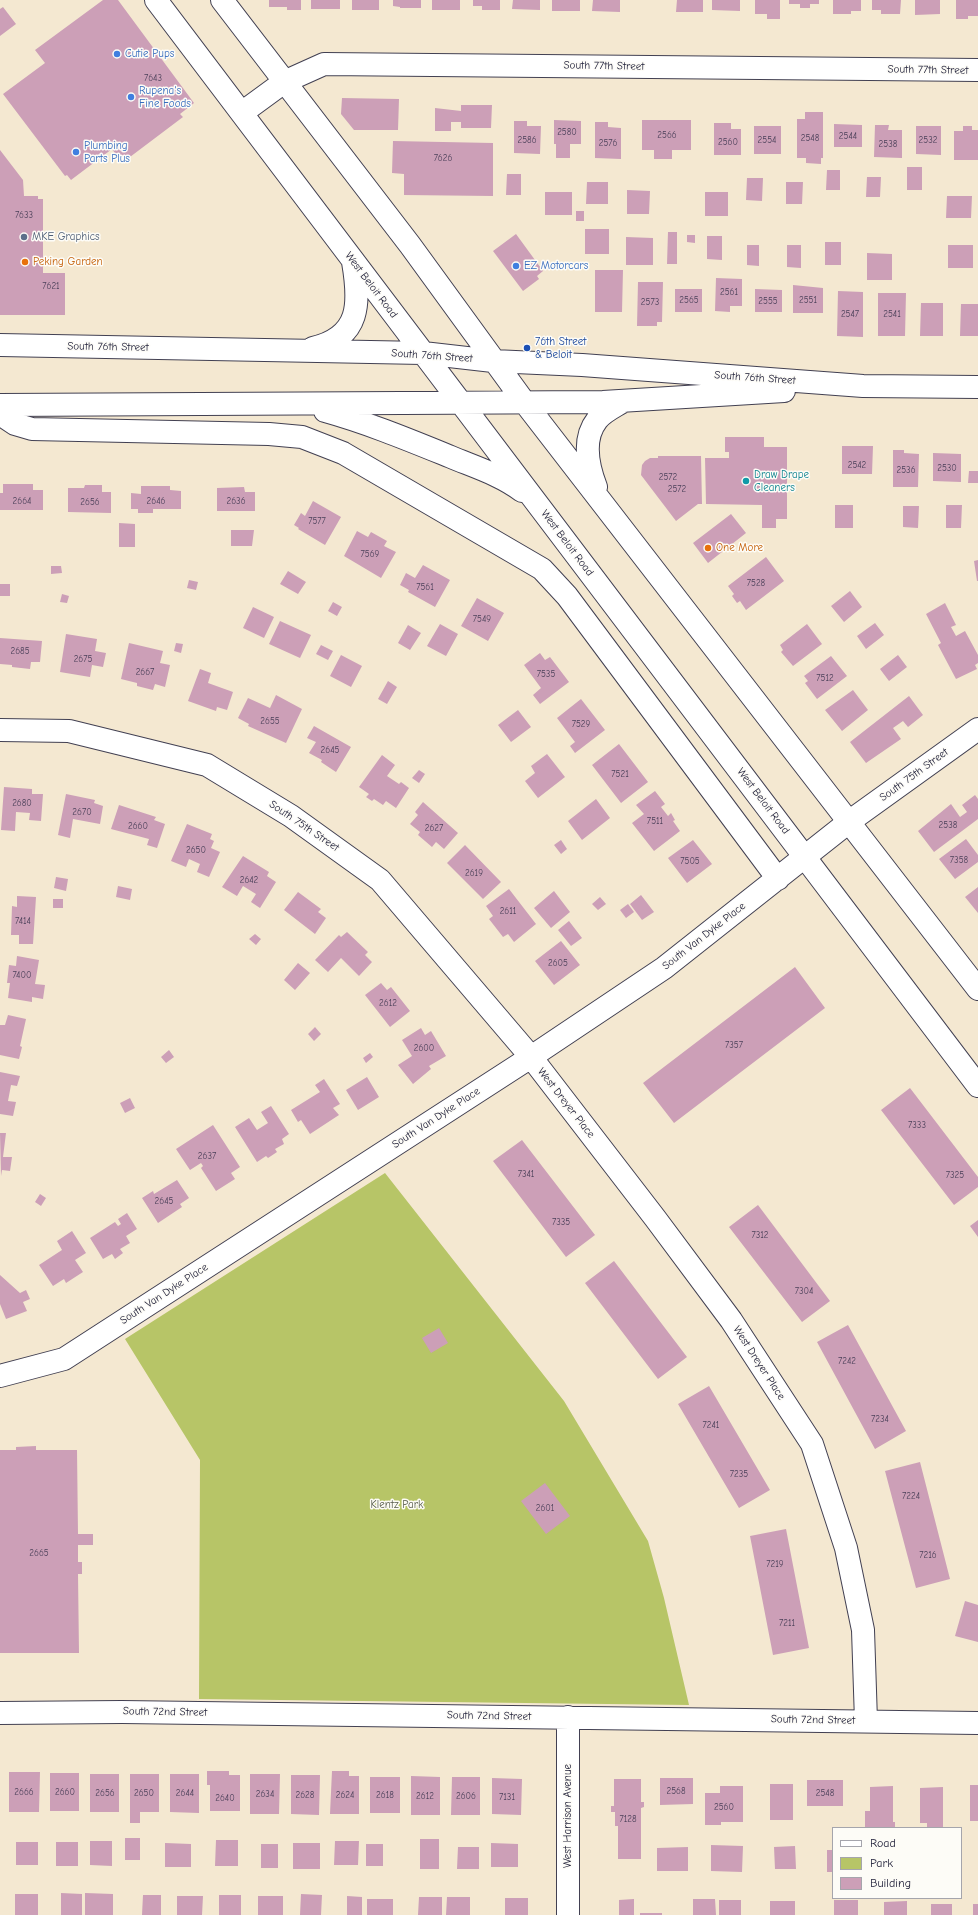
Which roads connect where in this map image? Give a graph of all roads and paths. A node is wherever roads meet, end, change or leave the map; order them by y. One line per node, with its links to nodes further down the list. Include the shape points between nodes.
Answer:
1 (156, 0): 5 (street, West Beloit Road)
2 (222, 0): 4 (street)
3 (978, 70): 4 (street, South 77th Street, via 324,64)
4 (284, 82): 5 (street, South 77th Street); 10 (street, via 410,246)
5 (243, 112): 6 (street, West Beloit Road)
6 (353, 260): 8 (street, via 357,300 352,321 337,340); 9 (street, West Beloit Road)
7 (0, 344): 8 (street, South 76th Street)
8 (303, 351): 9 (street, South 76th Street)
9 (423, 353): 10 (street, South 76th Street); 14 (street, West Beloit Road)
10 (493, 361): 11 (street, South 76th Street, via 582,365); 15 (street)
11 (863, 386): 12 (street, South 76th Street); 13 (street, South 76th Street)
12 (978, 387)
13 (622, 402): 15 (street, South 76th Street); 20 (street, via 602,415 591,429 588,458)
14 (461, 403): 15 (street, South 76th Street); 16 (street, South 76th Street); 19 (street, West Beloit Road)
15 (525, 403): 20 (street)
16 (298, 404): 17 (street, South 76th Street); 19 (street, via 354,419 397,435 498,476)
17 (0, 405)
18 (0, 414): 25 (street, via 14,424 32,429 285,434 302,437 342,453 542,569 567,596)
19 (534, 499): 24 (street, West Beloit Road)
20 (601, 501): 23 (street)
21 (978, 729): 23 (street, South 75th Street)
22 (0, 730): 27 (street, South 75th Street, via 69,731 207,765 291,816 380,880)
23 (850, 821): 24 (street, South Van Dyke Place); 26 (street)
24 (805, 857): 25 (street, South Van Dyke Place); 28 (street, West Beloit Road)
25 (778, 879): 27 (street, South Van Dyke Place, via 664,968)
26 (978, 988)
27 (531, 1057): 29 (street, South Van Dyke Place, via 64,1359); 32 (street, West Dreyer Place, via 731,1320 812,1444 846,1548 863,1630)
28 (978, 1086)
29 (0, 1376)
30 (0, 1713): 31 (street, South 72nd Street)
31 (568, 1717): 32 (street, South 72nd Street); 34 (street, West Harrison Avenue)
32 (866, 1721): 33 (street, South 72nd Street)
33 (978, 1722)
34 (568, 1915)

